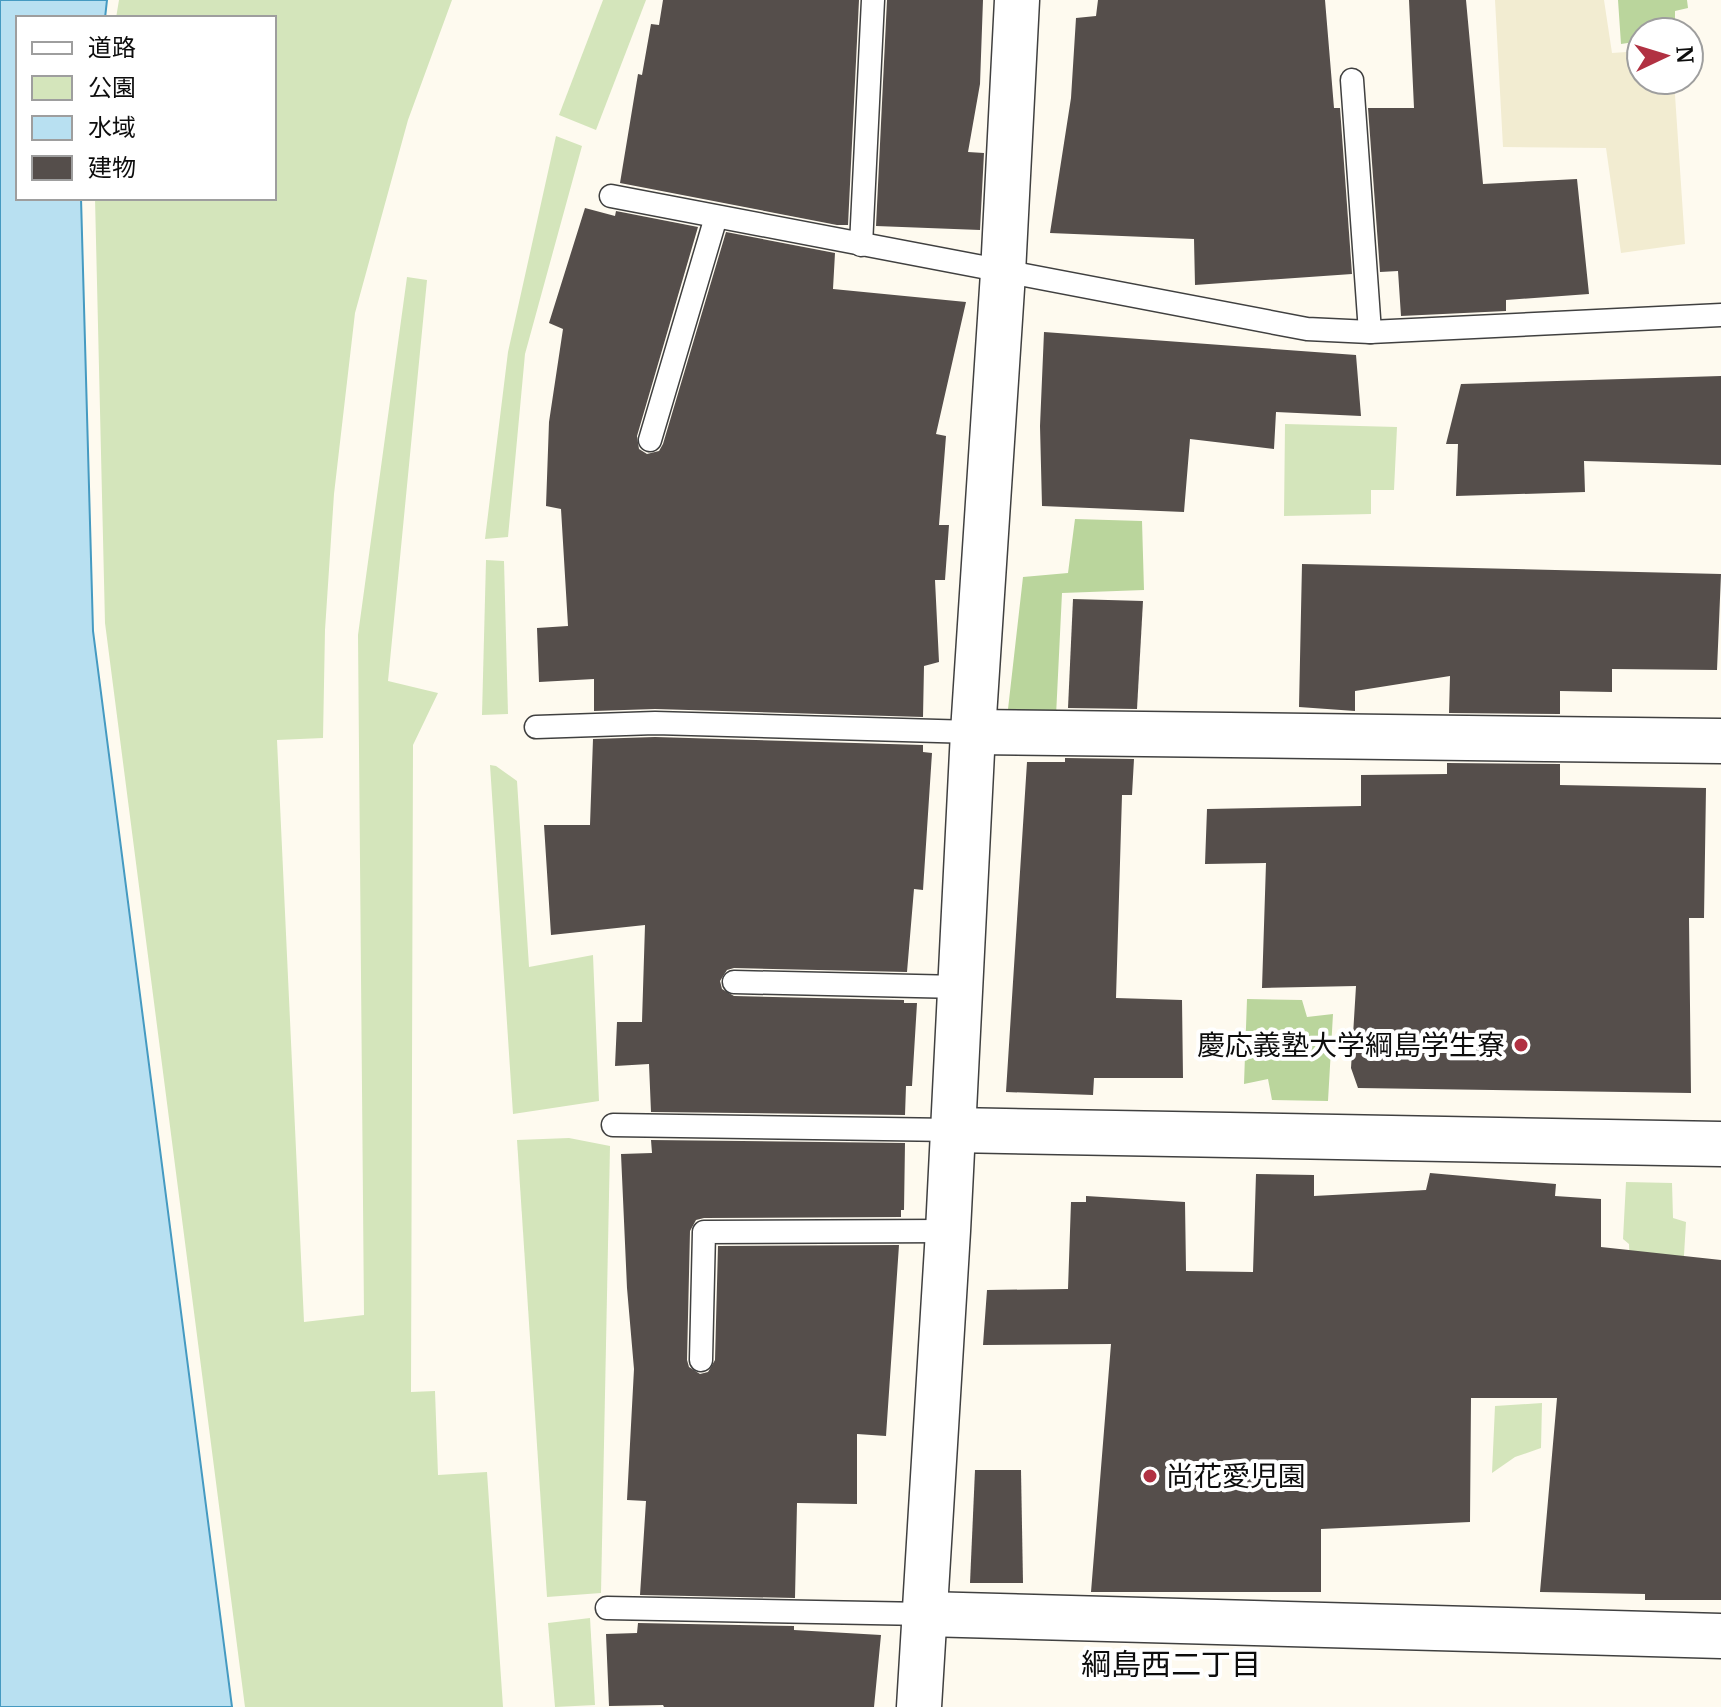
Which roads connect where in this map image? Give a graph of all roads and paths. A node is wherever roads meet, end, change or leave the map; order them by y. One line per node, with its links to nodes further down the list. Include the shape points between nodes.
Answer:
1 (873, 0): 6 (lane)
2 (1017, 0): 7 (street)
3 (1352, 80): 9 (lane)
4 (611, 196): 5 (lane)
5 (716, 217): 6 (lane); 10 (lane)
6 (861, 245): 7 (lane)
7 (1003, 273): 9 (lane, via 1307,329); 12 (street)
8 (1721, 315): 9 (lane)
9 (1370, 332)
10 (650, 440)
11 (536, 727): 12 (lane, via 655,723)
12 (973, 732): 13 (street); 15 (street)
13 (1721, 741)
14 (734, 982): 15 (lane)
15 (960, 987): 17 (street)
16 (613, 1125): 17 (lane)
17 (953, 1130): 18 (street); 19 (street)
18 (1721, 1144)
19 (948, 1231): 20 (lane, via 704,1232); 22 (street)
20 (701, 1360)
21 (607, 1608): 22 (lane)
22 (925, 1614): 23 (street); 24 (street)
23 (1721, 1636)
24 (919, 1707)

